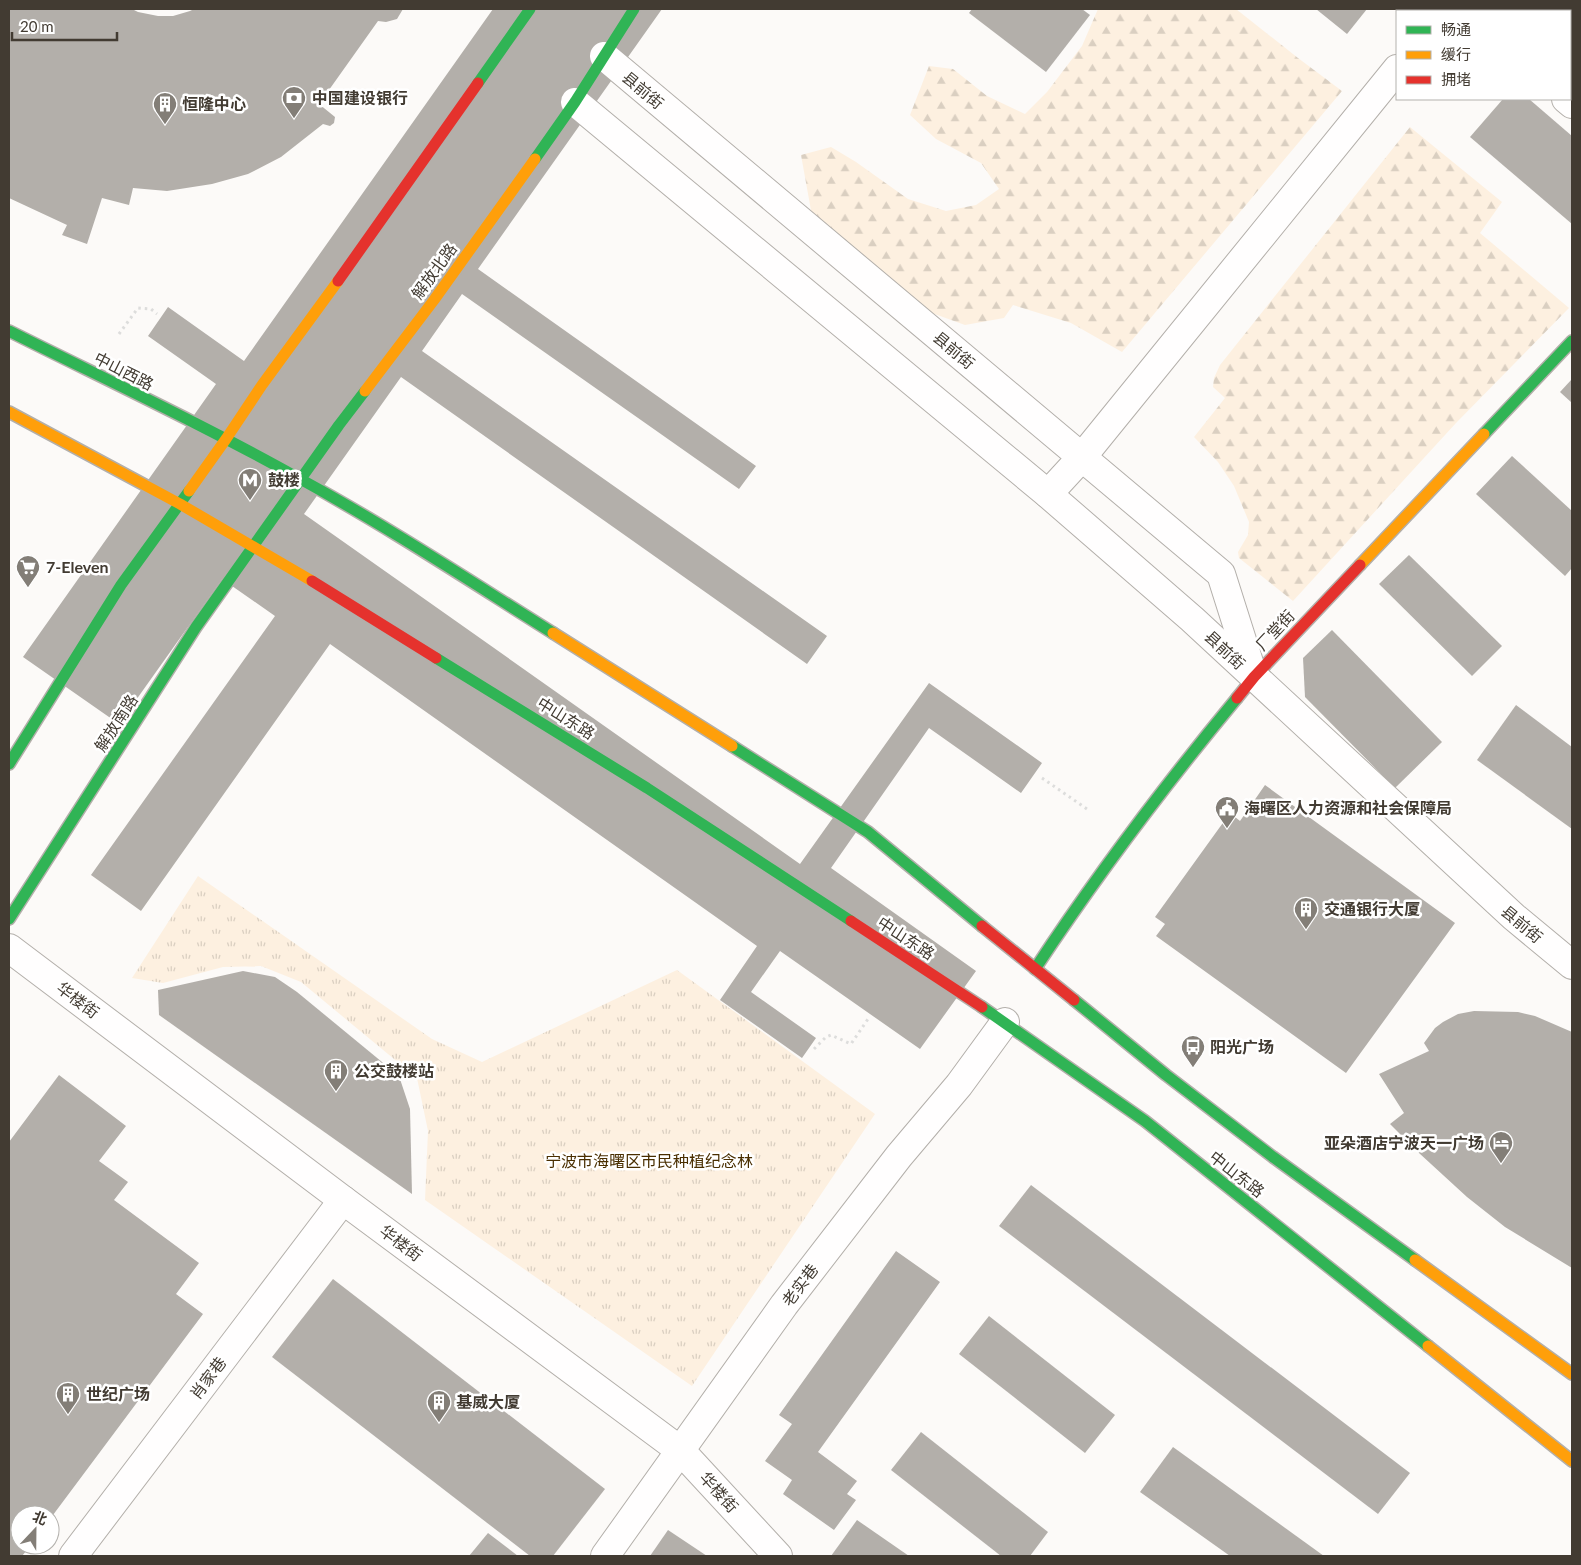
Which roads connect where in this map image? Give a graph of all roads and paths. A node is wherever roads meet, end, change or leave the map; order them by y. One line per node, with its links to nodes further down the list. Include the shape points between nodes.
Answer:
1 (634, 9): 3 (main road, 解放北路)
2 (525, 11): 11 (main road)
3 (604, 56): 5 (main road, 解放北路); 12 (street, 县前街)
4 (1396, 70): 12 (street)
5 (574, 102): 13 (main road, 解放北路, via 434,300 338,425); 14 (street, 县前街)
6 (157, 314): 8 (path, via 138,308)
7 (9, 331): 11 (main road, 中山西路)
8 (119, 334)
9 (1572, 341): 17 (main road, 厂堂街)
10 (9, 412): 15 (main road)
11 (226, 439): 13 (main road); 15 (main road)
12 (1082, 457): 14 (street); 17 (street, 县前街, via 1221,574)
13 (301, 479): 16 (main road, 解放北路); 24 (main road, via 394,533 868,832)
14 (1048, 494): 17 (street, 县前街)
15 (180, 504): 16 (main road, 中山东路); 18 (main road, via 121,585)
16 (252, 546): 21 (main road, 解放南路, via 196,627); 26 (main road, 中山东路, via 647,788)
17 (1254, 677): 23 (street, 县前街, via 1514,917); 24 (main road, 厂堂街, via 1181,766)
18 (9, 764)
19 (1042, 778): 20 (path)
20 (1088, 809)
21 (9, 919)
22 (9, 948): 28 (street, 华楼街)
23 (1572, 965)
24 (1035, 970): 29 (main road, via 1273,1157)
25 (868, 1019): 27 (path, via 851,1044 831,1035)
26 (1005, 1022): 30 (street, 老实巷, via 959,1085 899,1156 784,1305); 31 (main road, 中山东路, via 1145,1121)
27 (814, 1049)
28 (343, 1200): 30 (street, 华楼街); 32 (street, 肖家巷)
29 (1572, 1374)
30 (681, 1450): 33 (street, 老实巷); 34 (street, 华楼街)
31 (1572, 1461)
32 (79, 1554)
33 (605, 1556)
34 (778, 1556)

